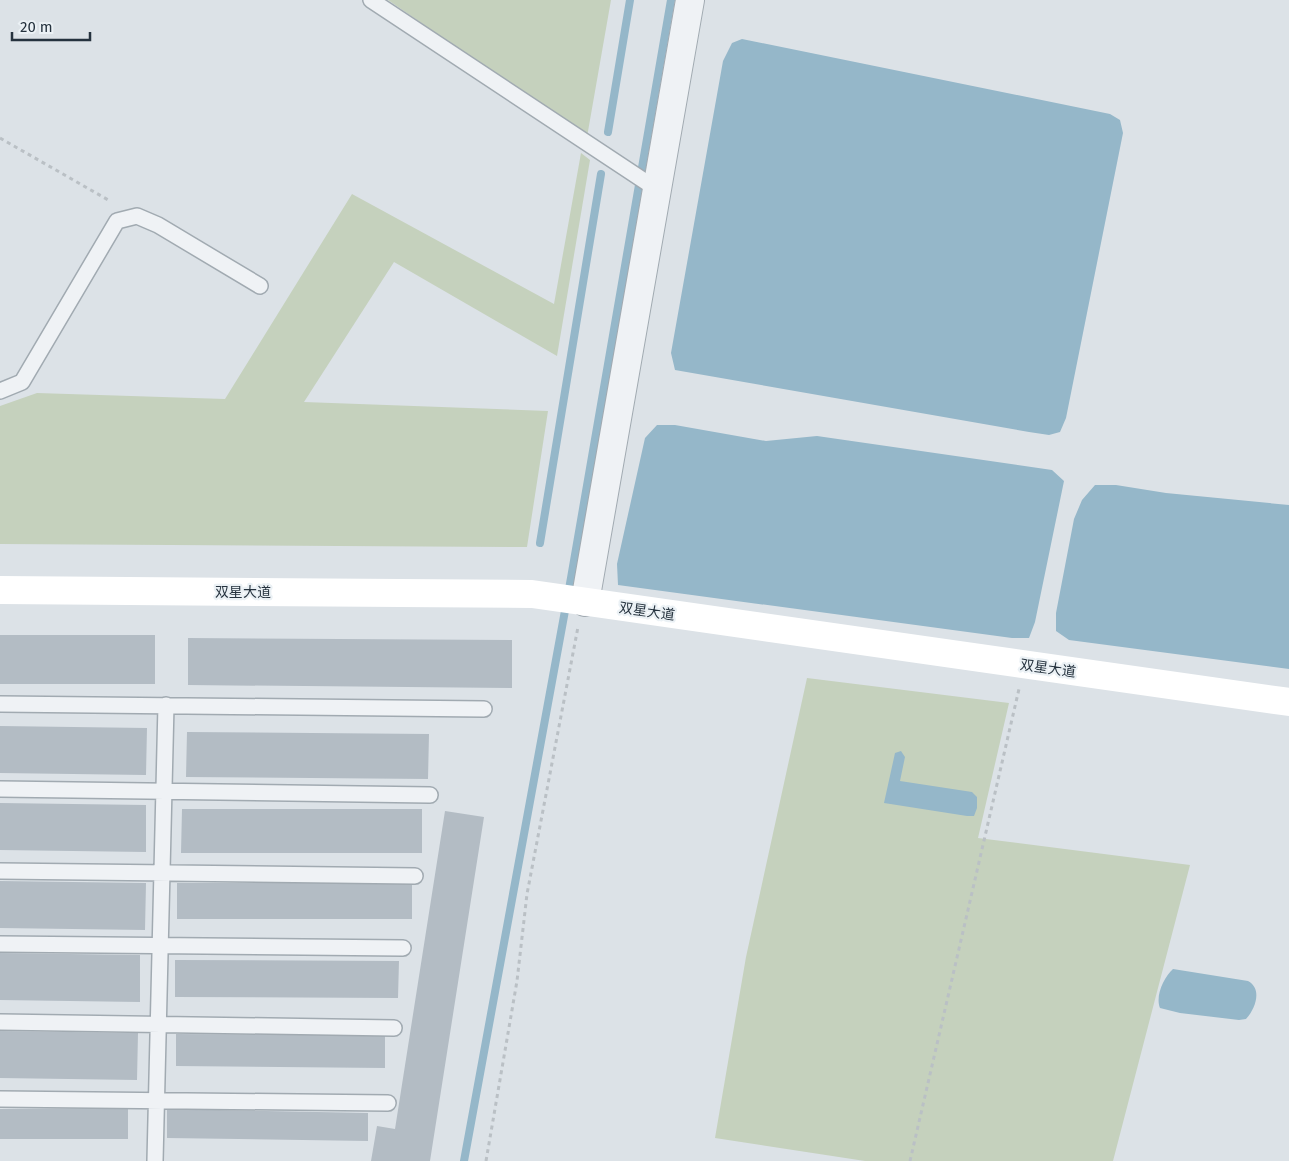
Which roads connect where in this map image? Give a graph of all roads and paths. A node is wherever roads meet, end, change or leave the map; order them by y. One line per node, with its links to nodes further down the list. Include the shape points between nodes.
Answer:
1 (370, 0): 4 (lane)
2 (690, 0): 4 (street)
3 (0, 138): 5 (path)
4 (658, 190): 9 (street)
5 (137, 216): 6 (lane); 7 (lane, via 117,221 22,382)
6 (260, 286)
7 (0, 392)
8 (0, 590): 9 (street, 双星大道, via 522,594)
9 (573, 600): 10 (street, 双星大道); 31 (path, via 576,633 527,894 517,981)
10 (1025, 665): 11 (street, 双星大道); 32 (path)
11 (1289, 702)
12 (0, 704): 13 (lane)
13 (166, 705): 14 (lane); 16 (lane)
14 (484, 709)
15 (0, 789): 16 (lane)
16 (164, 791): 17 (lane); 19 (lane)
17 (430, 795)
18 (0, 871): 19 (lane)
19 (162, 873): 20 (lane); 22 (lane)
20 (415, 876)
21 (0, 944): 22 (lane)
22 (160, 945): 23 (lane); 25 (lane)
23 (404, 948)
24 (0, 1022): 25 (lane)
25 (158, 1025): 26 (lane); 28 (lane)
26 (394, 1028)
27 (0, 1099): 28 (lane)
28 (156, 1101): 29 (lane); 30 (lane)
29 (388, 1104)
30 (155, 1161)
31 (486, 1161)
32 (910, 1161)

